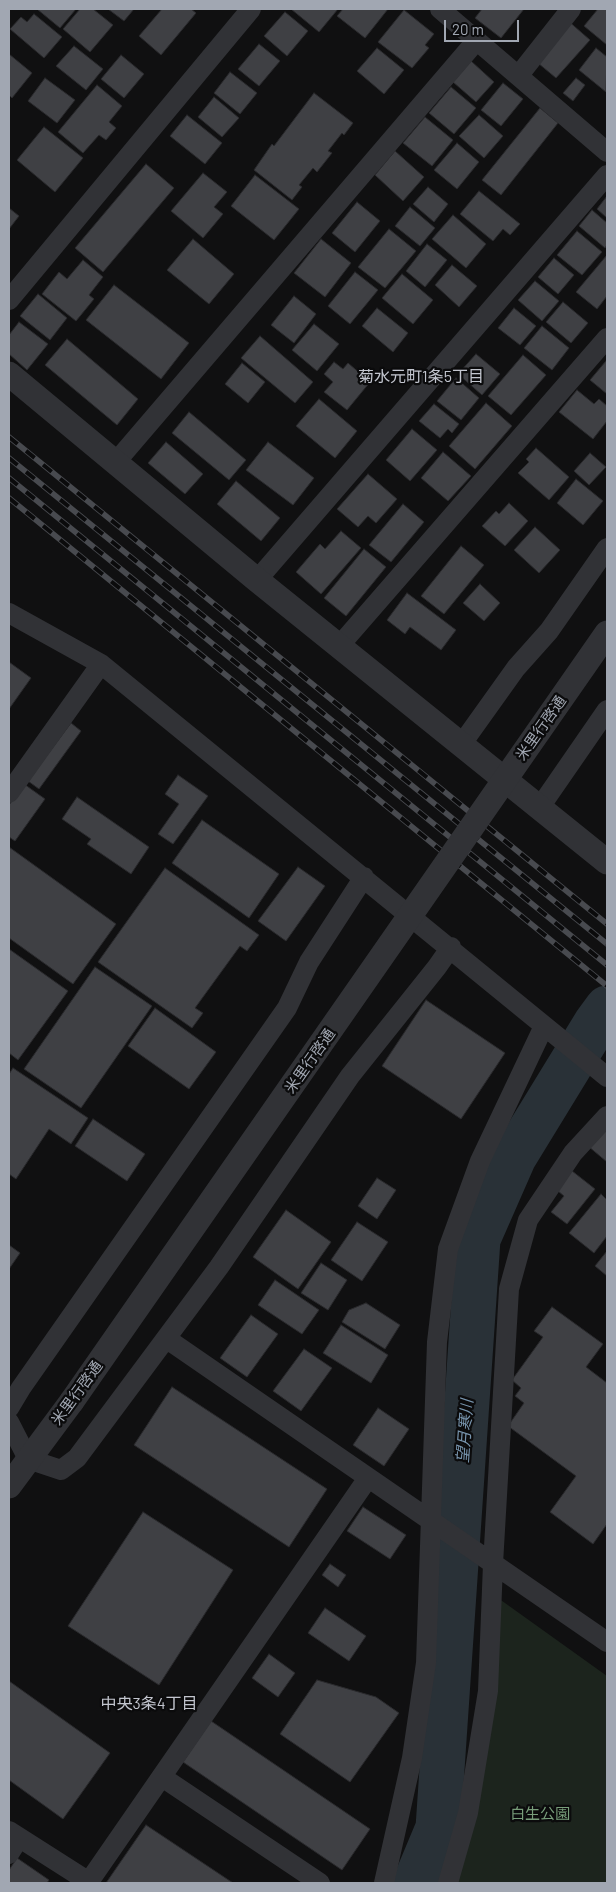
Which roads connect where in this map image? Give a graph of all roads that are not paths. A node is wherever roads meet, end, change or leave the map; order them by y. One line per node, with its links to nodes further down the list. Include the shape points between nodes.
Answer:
1 (251, 9): 8 (street)
2 (440, 9): 4 (street)
3 (571, 9): 5 (street)
4 (477, 40): 5 (street); 11 (street)
5 (519, 75): 6 (street)
6 (607, 152)
7 (607, 175): 13 (street)
8 (9, 300)
9 (607, 338): 16 (street)
10 (9, 374): 11 (street)
11 (115, 463): 13 (street)
12 (607, 548): 19 (street, via 549,631 516,668)
13 (257, 580): 16 (street)
14 (9, 613): 17 (street)
15 (607, 633): 31 (street, 米里行啓通, bridge, via 72,1401)
16 (340, 645): 19 (street)
17 (101, 664): 20 (street); 23 (street)
18 (607, 710): 21 (street)
19 (462, 744): 21 (street)
20 (9, 793)
21 (540, 807): 22 (street)
22 (607, 862)
23 (364, 877): 24 (street); 29 (street, via 309,962 287,1008)
24 (450, 947): 25 (street); 28 (street, via 350,1076)
25 (544, 1026): 26 (street); 34 (street, via 480,1162 448,1248 438,1342)
26 (607, 1077)
27 (607, 1116): 35 (street, via 572,1153 528,1220 509,1289)
28 (167, 1339): 31 (street, via 77,1458 61,1470); 32 (street)
29 (9, 1408)
30 (9, 1422): 31 (street)
31 (28, 1459): 33 (street, 米里行啓通)
32 (368, 1478): 34 (street); 37 (street)
33 (9, 1486)
34 (439, 1528): 35 (street); 41 (street, via 426,1663 412,1758)
35 (488, 1561): 36 (street); 42 (street, via 488,1691 468,1813)
36 (607, 1642)
37 (162, 1777): 39 (street); 40 (street)
38 (12, 1841): 39 (street)
39 (88, 1883)
40 (320, 1883)
41 (384, 1883)
42 (448, 1883)

